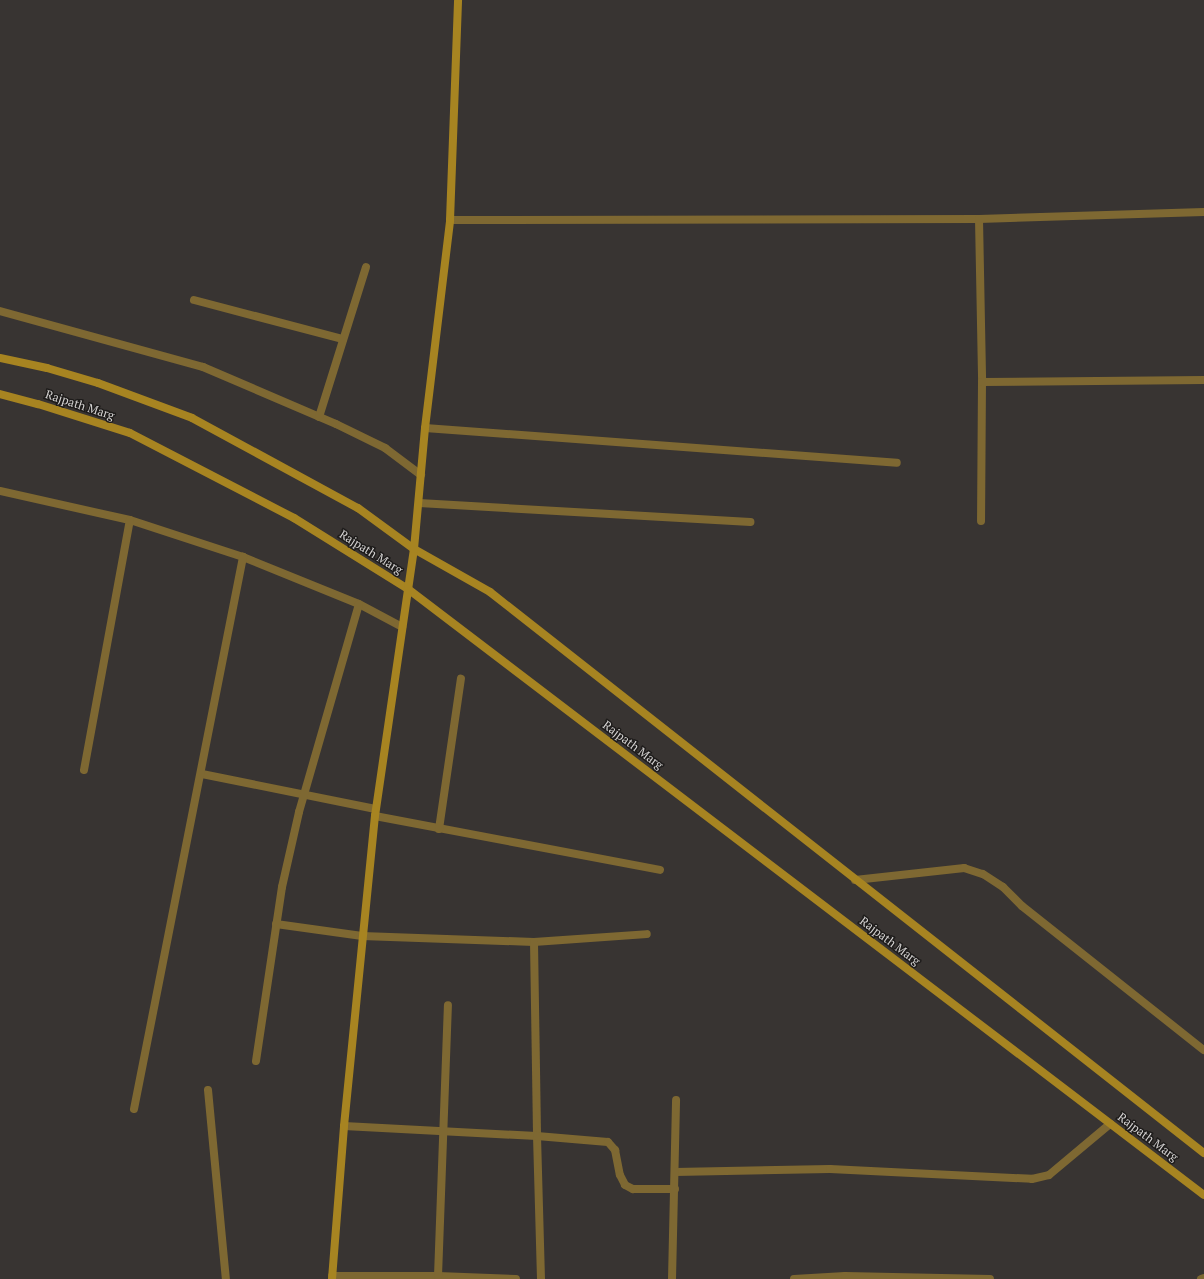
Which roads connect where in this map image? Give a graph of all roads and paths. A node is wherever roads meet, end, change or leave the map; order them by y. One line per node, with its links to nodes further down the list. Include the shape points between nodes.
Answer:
1 (458, 0): 4 (main road)
2 (1204, 212): 3 (street)
3 (979, 219): 4 (street); 11 (street)
4 (450, 220): 14 (main road)
5 (366, 267): 8 (street)
6 (194, 300): 8 (street)
7 (0, 311): 13 (street, via 203,367)
8 (343, 339): 13 (street)
9 (0, 358): 22 (main road, Rajpath Marg, via 98,383 192,418 358,508)
10 (1204, 380): 11 (street)
11 (982, 382): 20 (street)
12 (0, 394): 24 (main road, Rajpath Marg, via 130,434 294,518)
13 (319, 416): 16 (street, via 385,448)
14 (425, 428): 15 (street); 16 (main road)
15 (897, 463)
16 (420, 475): 18 (main road)
17 (0, 491): 19 (street)
18 (418, 503): 21 (street); 22 (main road)
19 (130, 520): 23 (street); 28 (street)
20 (981, 521)
21 (750, 522)
22 (414, 550): 24 (main road); 34 (main road, Rajpath Marg, via 490,592)
23 (243, 557): 25 (street); 29 (street)
24 (408, 589): 26 (main road); 45 (main road, Rajpath Marg)
25 (359, 604): 26 (street); 30 (street)
26 (402, 627): 31 (main road)
27 (461, 679): 32 (street)
28 (84, 770)
29 (202, 774): 30 (street); 44 (street)
30 (303, 794): 31 (street); 35 (street)
31 (375, 813): 32 (street); 37 (main road)
32 (440, 829): 33 (street)
33 (660, 870)
34 (855, 880): 40 (street, via 964,868 983,874); 49 (main road, Rajpath Marg)
35 (276, 924): 37 (street); 41 (street)
36 (647, 934): 38 (street)
37 (362, 936): 38 (street); 46 (main road)
38 (534, 942): 48 (street)
39 (448, 1005): 47 (street)
40 (1204, 1050)
41 (256, 1061)
42 (208, 1090): 57 (street)
43 (676, 1100): 50 (street)
44 (134, 1109)
45 (1110, 1124): 50 (street, via 1049,1175 1032,1179 830,1169); 52 (main road, Rajpath Marg)
46 (344, 1126): 47 (street); 55 (main road)
47 (444, 1131): 48 (street); 53 (street)
48 (537, 1136): 51 (street, via 608,1142 615,1150 620,1175 625,1185 633,1189); 59 (street)
49 (1204, 1153)
50 (675, 1172): 51 (street)
51 (675, 1190): 60 (street)
52 (1204, 1195)
53 (438, 1276): 55 (street); 58 (street)
54 (845, 1277): 56 (street); 61 (street)
55 (332, 1278)
56 (952, 1278): 62 (street)
57 (226, 1279)
58 (516, 1279)
59 (541, 1279)
60 (672, 1279)
61 (794, 1279)
62 (990, 1279)

